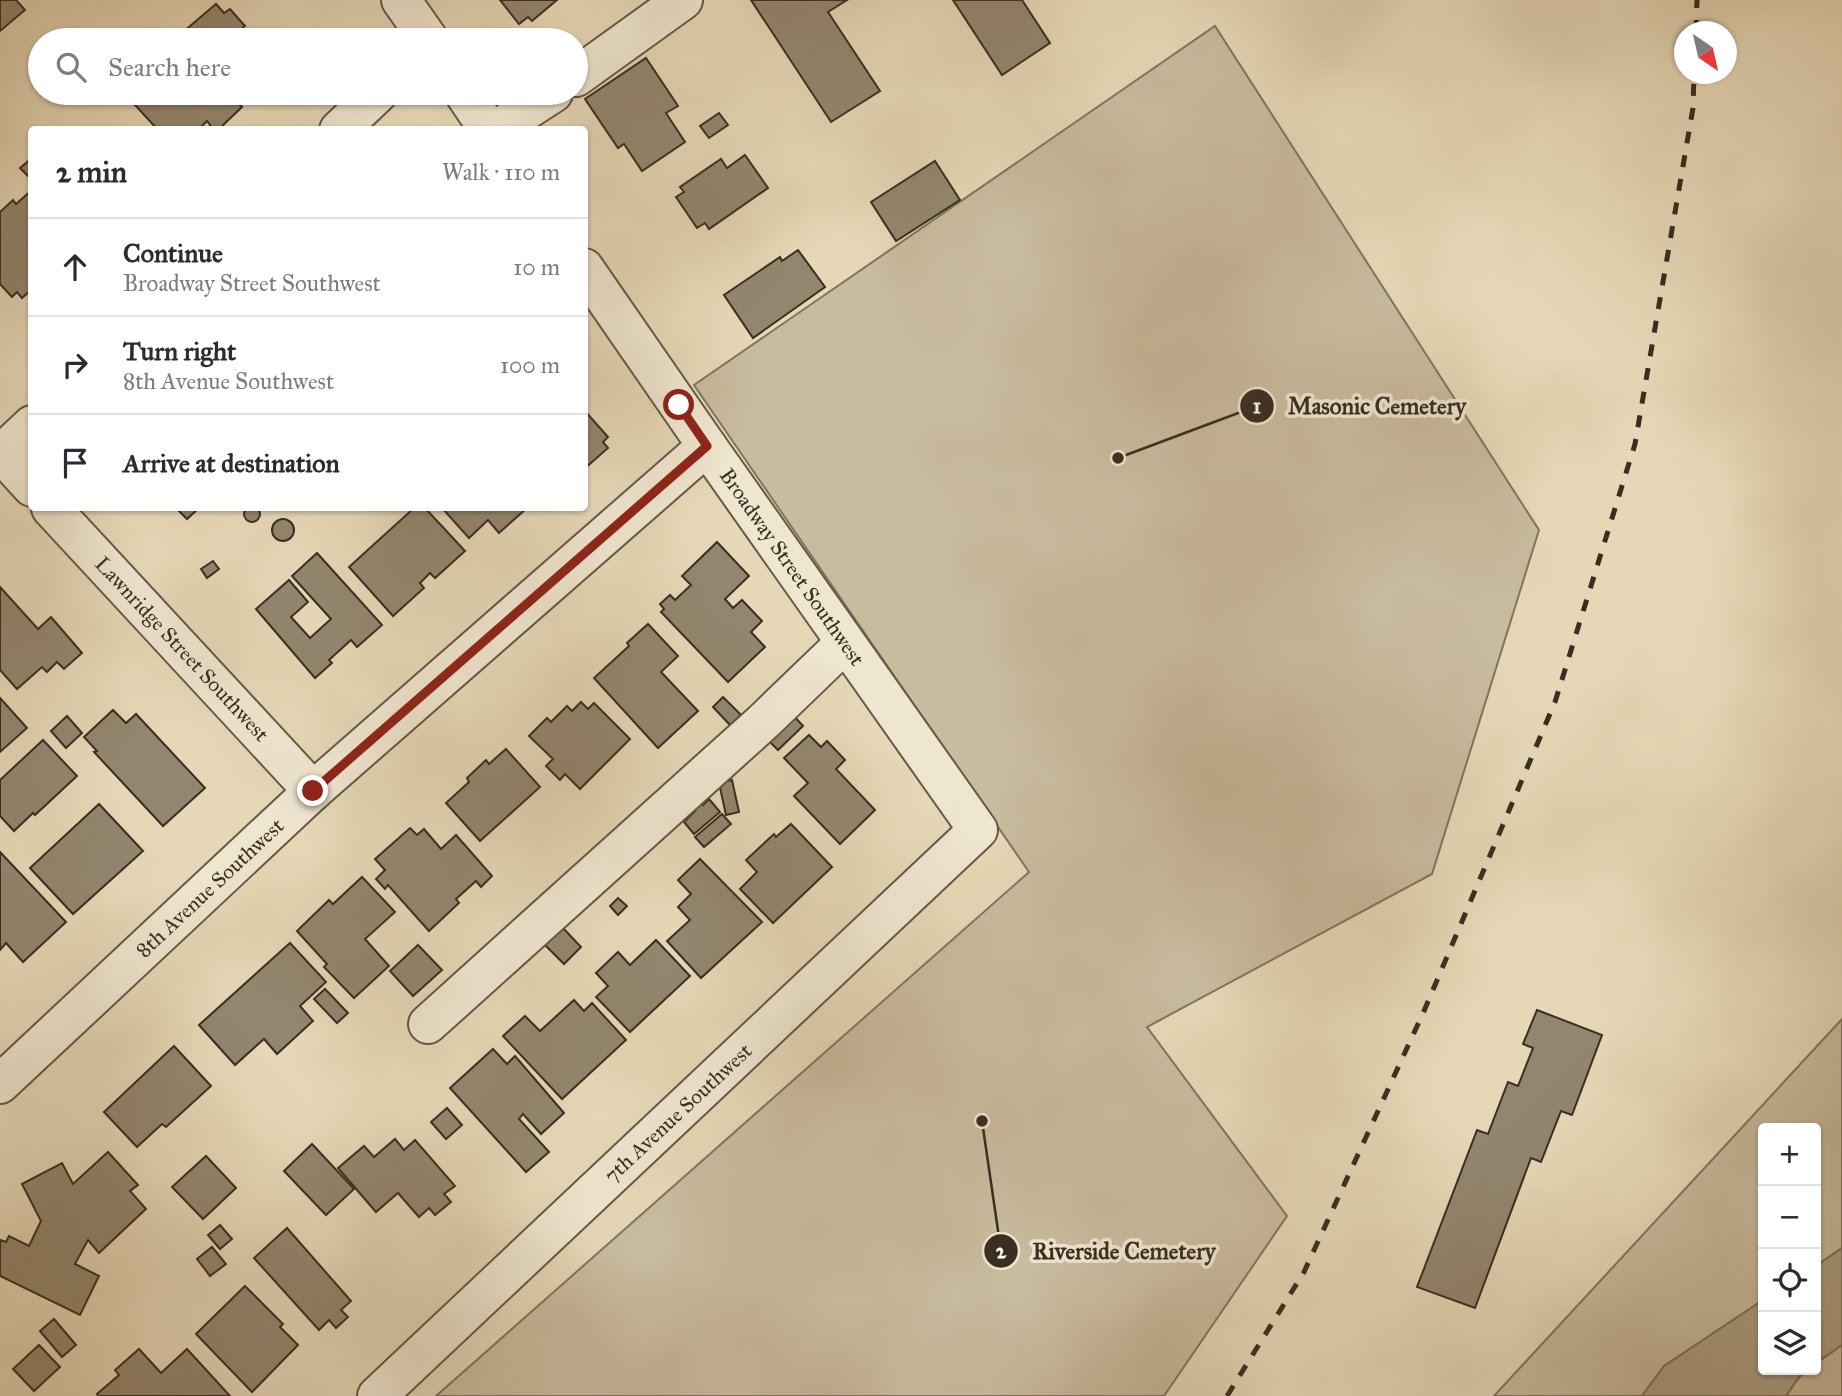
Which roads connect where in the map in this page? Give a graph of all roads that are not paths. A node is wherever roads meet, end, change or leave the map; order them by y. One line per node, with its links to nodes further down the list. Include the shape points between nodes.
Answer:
1 (401, 0): 3 (street)
2 (683, 0): 4 (street)
3 (421, 28)
4 (588, 68)
5 (366, 105): 8 (street)
6 (472, 105): 9 (street)
7 (535, 105): 10 (street)
8 (344, 126)
9 (486, 126)
10 (502, 126)
11 (588, 274): 13 (street, Broadway Street Southwest)
12 (28, 429): 14 (street)
13 (707, 446): 17 (street, Broadway Street Southwest); 18 (street, 8th Avenue Southwest)
14 (0, 454): 15 (street)
15 (28, 482)
16 (54, 511): 18 (street, Lawnridge Street Southwest)
17 (845, 643): 19 (street, Broadway Street Southwest); 20 (street)
18 (313, 791): 21 (street, 8th Avenue Southwest)
19 (978, 830): 22 (street, 7th Avenue Southwest)
20 (428, 1024)
21 (0, 1084)
22 (377, 1396)

